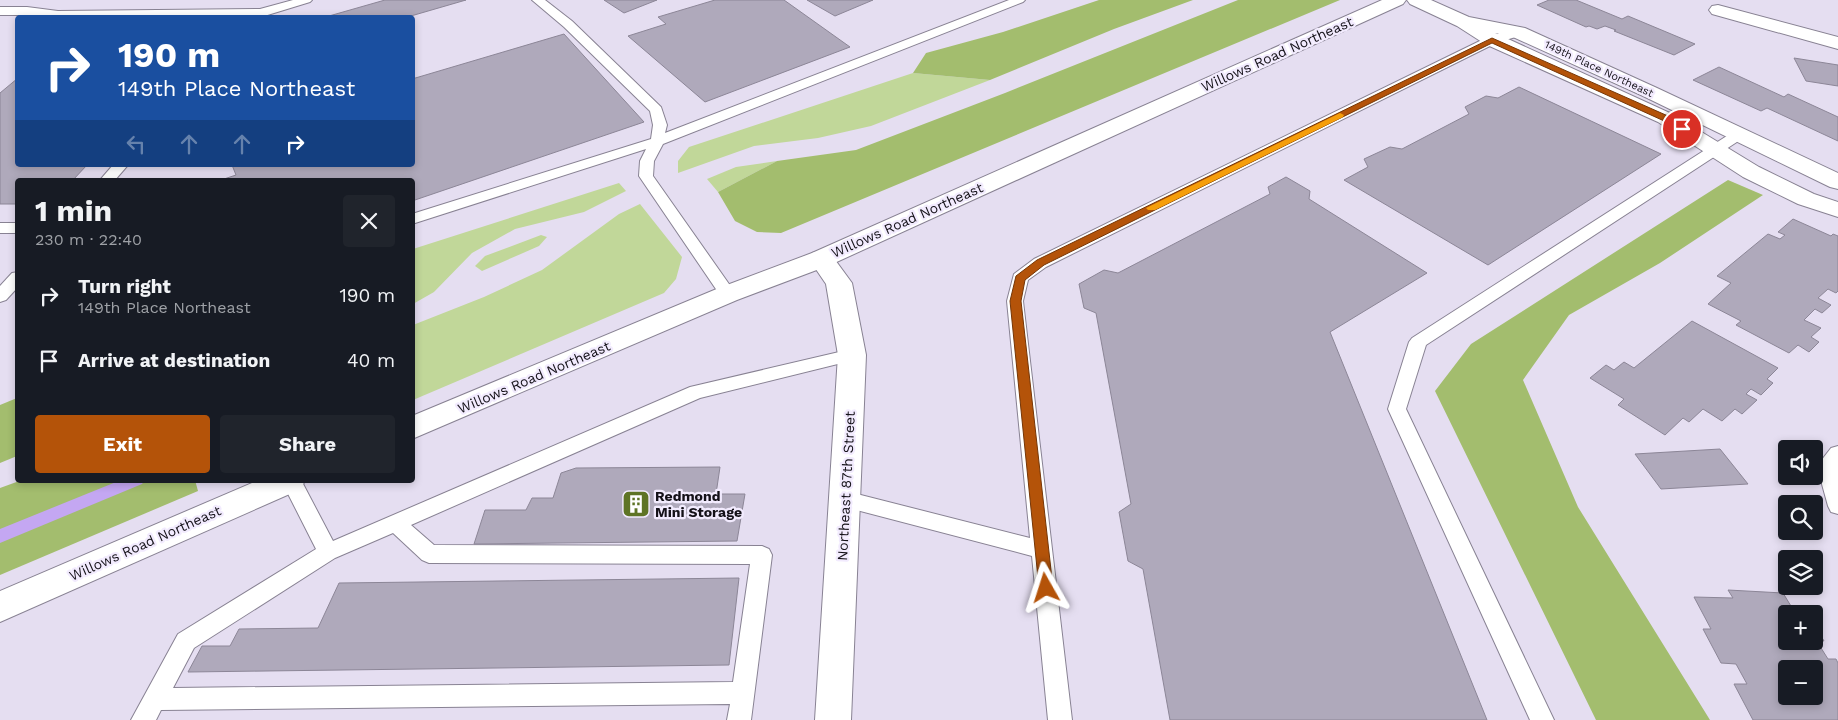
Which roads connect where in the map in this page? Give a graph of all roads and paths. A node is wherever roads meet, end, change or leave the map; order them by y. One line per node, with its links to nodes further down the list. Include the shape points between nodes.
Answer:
1 (274, 0): 9 (lane)
2 (306, 0): 9 (lane)
3 (538, 0): 15 (lane, via 568,24 656,110 660,125)
4 (1019, 0): 15 (lane)
5 (1397, 0): 24 (street, Willows Road Northeast)
6 (1416, 0): 10 (street, 149th Place Northeast)
7 (1718, 10): 13 (street)
8 (0, 11): 9 (lane)
9 (259, 15)
10 (1464, 22): 11 (street, 149th Place Northeast); 12 (street, 149th Place Northeast)
11 (1518, 32): 12 (lane); 14 (street, 149th Place Northeast)
12 (1492, 40): 16 (street, 149th Place Northeast, via 1665,118); 36 (lane, via 1040,263 1020,278 1015,301)
13 (1838, 43)
14 (1738, 135): 16 (lane); 19 (street, 149th Place Northeast)
15 (657, 141): 21 (lane); 26 (lane, via 647,160 646,176)
16 (1716, 150): 20 (street, 149th Place Northeast, via 1751,172 1806,199); 45 (lane, via 1418,342 1397,409)
17 (118, 167): 18 (lane)
18 (109, 178)
19 (1838, 182)
20 (1838, 210)
21 (415, 218)
22 (0, 228): 23 (lane)
23 (15, 228)
24 (821, 259): 26 (street, Willows Road Northeast); 28 (street, Northeast 87th Street, via 839,283)
25 (15, 280): 27 (lane)
26 (728, 294): 29 (street, Willows Road Northeast)
27 (0, 296)
28 (852, 355): 33 (street, Northeast 87th Street); 35 (lane, via 696,392)
29 (415, 427)
30 (1838, 453): 34 (lane, via 1827,466)
31 (284, 483): 38 (street, Willows Road Northeast)
32 (293, 483): 37 (lane)
33 (845, 499): 36 (lane); 43 (street, Northeast 87th Street)
34 (1838, 506)
35 (395, 522): 37 (lane); 39 (lane, via 429,554 762,555)
36 (1042, 550): 44 (lane)
37 (328, 552): 40 (lane, via 186,641)
38 (0, 607)
39 (743, 694): 40 (lane); 42 (lane)
40 (155, 699): 41 (lane)
41 (144, 720)
42 (739, 720)
43 (833, 720)
44 (1060, 720)
45 (1542, 720)

